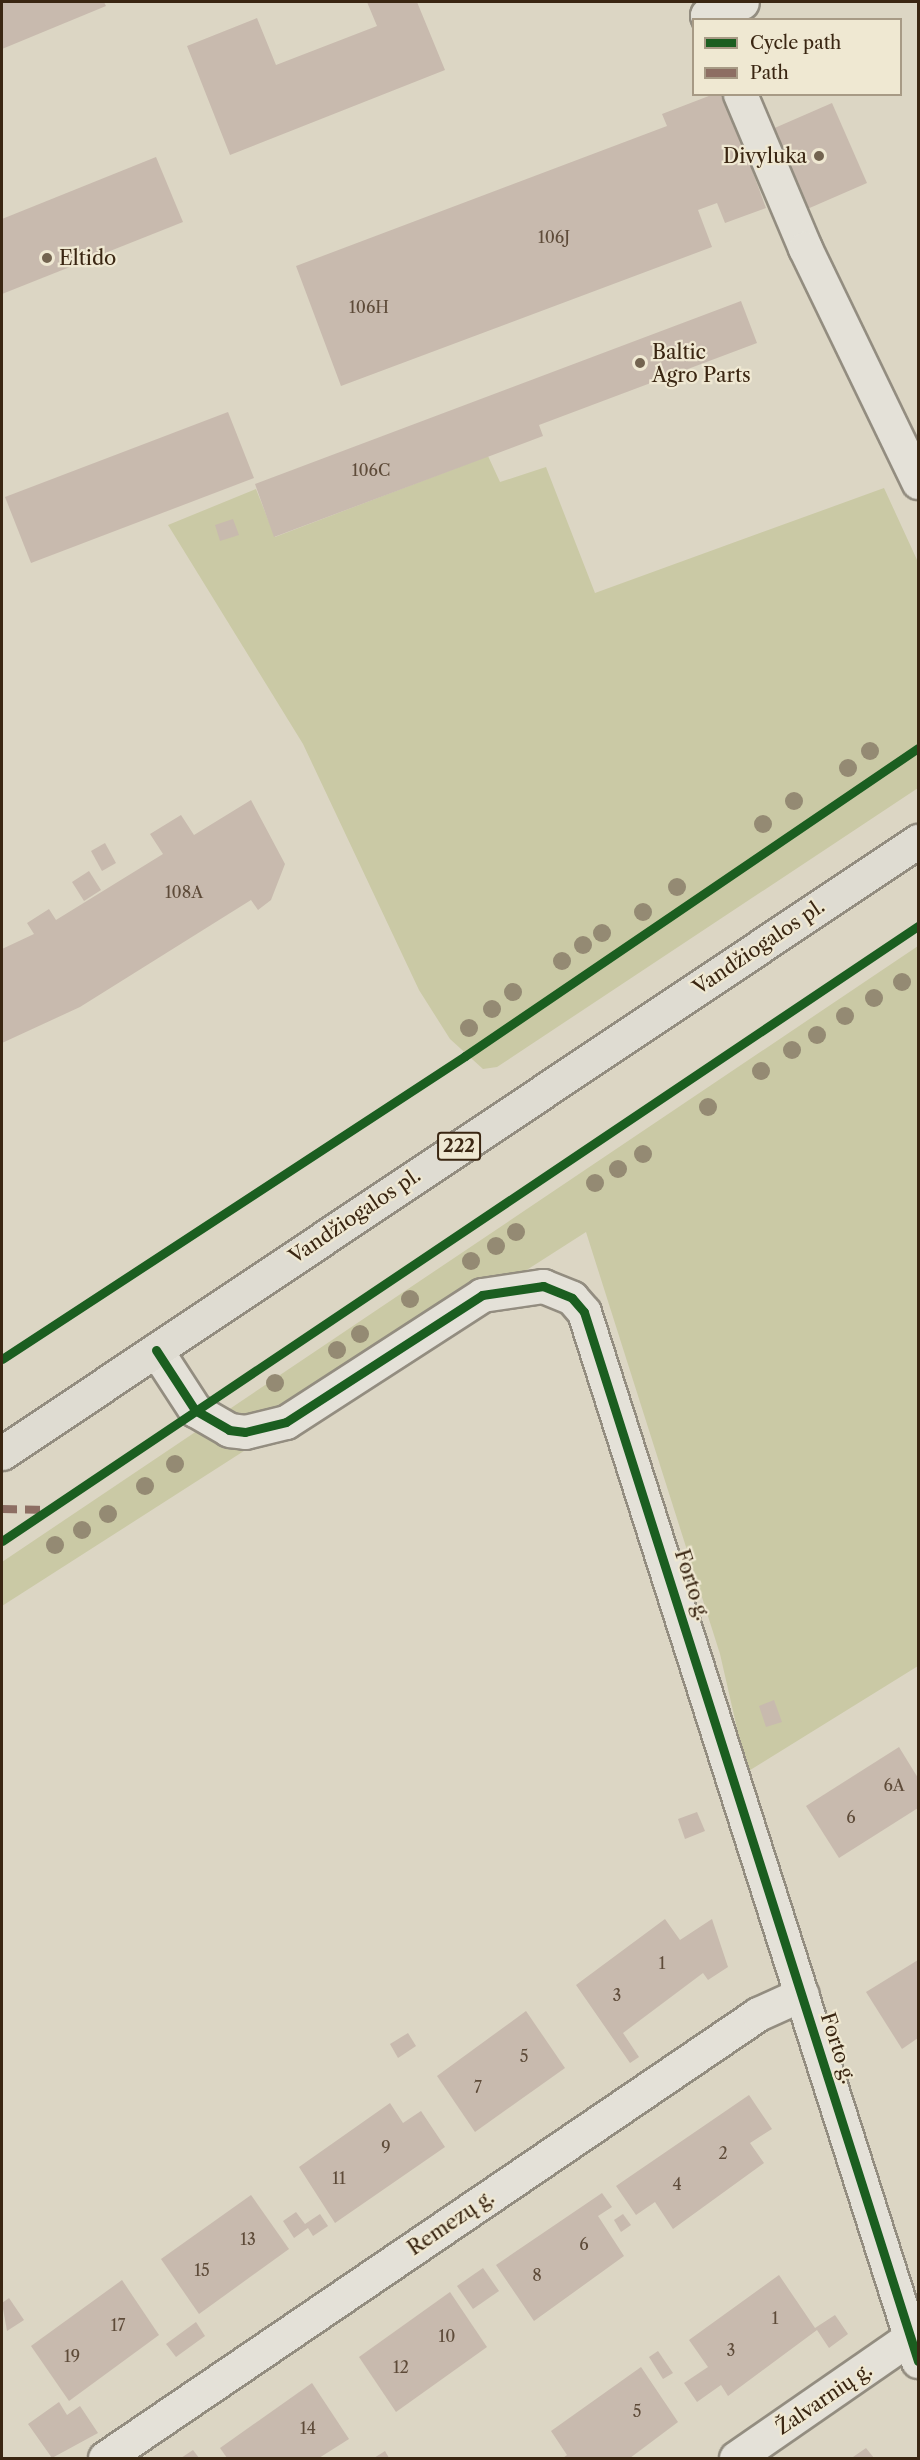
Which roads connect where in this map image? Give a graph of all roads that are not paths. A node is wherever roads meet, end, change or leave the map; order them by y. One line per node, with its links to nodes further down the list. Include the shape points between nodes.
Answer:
1 (742, 2): 2 (street, via 707,15)
2 (708, 18)
3 (741, 96): 4 (street, via 805,248)
4 (918, 482)
5 (918, 841): 6 (main road, Vandžiogalos pl. / 222)
6 (156, 1350): 7 (main road, Vandžiogalos pl. / 222); 8 (street, Forto g., via 195,1410 229,1430 260,1431 286,1422 482,1295 543,1286 572,1298 584,1312 597,1346)
7 (2, 1453)
8 (802, 1994): 9 (street, Forto g.); 10 (street, Remezų g., via 758,2014)
9 (915, 2349): 11 (street, Žalvarnių g.)
10 (105, 2458)
11 (736, 2458)

